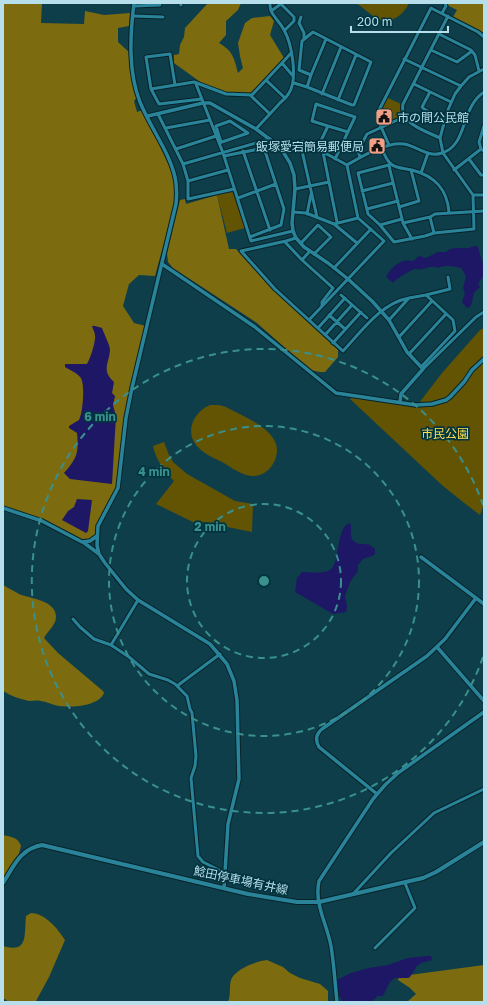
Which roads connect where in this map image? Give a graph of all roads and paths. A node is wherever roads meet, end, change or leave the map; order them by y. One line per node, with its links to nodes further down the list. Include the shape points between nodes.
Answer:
1 (270, 3): 5 (street)
2 (445, 3): 6 (street)
3 (134, 4): 4 (street); 7 (street)
4 (160, 5)
5 (271, 11): 11 (street); 11 (street, via 281,4 294,17)
6 (442, 14): 8 (street); 21 (street, via 430,8)
7 (132, 16): 9 (street); 46 (street, via 130,38 134,79 141,104)
8 (448, 16): 12 (street); 13 (street)
9 (162, 17)
10 (301, 17): 14 (street, via 299,23)
11 (285, 30): 19 (street)
12 (439, 34): 17 (street); 18 (street)
13 (484, 37)
14 (304, 38): 15 (street, via 313,32); 26 (street, via 300,46 299,70)
15 (326, 39): 16 (street); 26 (street)
16 (341, 47): 20 (street); 38 (street)
17 (431, 50): 18 (street, via 457,62); 23 (street)
18 (472, 51): 25 (street)
19 (291, 53): 22 (street); 27 (street)
20 (356, 55): 41 (street); 41 (street, via 371,62 354,104)
21 (404, 59): 23 (street); 53 (street, via 379,110)
22 (282, 63): 27 (street); 28 (street)
23 (422, 67): 31 (street); 33 (street)
24 (484, 69): 25 (street)
25 (479, 71): 33 (street)
26 (311, 75): 34 (street)
27 (293, 76): 29 (street)
28 (266, 80): 39 (street); 40 (street)
29 (294, 83): 34 (street); 40 (street)
30 (196, 84): 32 (street, via 194,82); 39 (street, via 226,94); 42 (street)
31 (414, 84): 36 (street); 47 (street, via 403,104)
32 (174, 85): 35 (street); 35 (street, via 170,54 146,57)
33 (461, 86): 43 (street)
34 (307, 87): 38 (street)
35 (151, 88): 42 (street, via 159,104)
36 (430, 92): 43 (street); 49 (street, via 422,107)
37 (484, 92): 70 (street, via 470,106 459,139)
38 (322, 94): 41 (street)
39 (250, 95): 45 (street)
40 (285, 98): 45 (street)
41 (338, 100)
42 (203, 101): 44 (street); 48 (street); 54 (street, via 213,104)
43 (451, 102): 49 (street)
44 (158, 114): 46 (street); 52 (street)
45 (270, 114): 54 (street)
46 (148, 116): 124 (street, via 170,162 177,190)
47 (404, 117): 53 (street); 58 (street)
48 (210, 120): 52 (street); 57 (street)
49 (445, 120): 58 (street)
50 (328, 126): 55 (street); 55 (street, via 312,121 316,104 355,117); 66 (street)
51 (484, 126): 56 (street)
52 (166, 128): 65 (street)
53 (381, 128): 62 (street); 73 (street, via 367,134 358,151)
54 (256, 130): 59 (street)
55 (348, 132): 74 (street)
56 (483, 132): 67 (street, via 479,142)
57 (216, 136): 60 (street); 65 (street)
58 (440, 138): 70 (street)
59 (271, 139): 63 (street); 71 (street)
60 (220, 142): 60 (street, via 234,138 248,133 230,121 216,126); 71 (street)
61 (300, 142): 63 (street); 66 (street, via 303,141); 88 (street)
62 (389, 145): 64 (street); 72 (street, via 408,145)
63 (280, 147): 90 (street, via 290,163)
64 (382, 148): 73 (street); 77 (street)
65 (176, 149): 76 (street)
66 (317, 149): 69 (street)
67 (482, 150): 75 (street)
68 (243, 151): 71 (street); 87 (street, via 264,148); 91 (street)
69 (323, 152): 74 (street); 85 (street)
70 (442, 153): 72 (street); 81 (street)
71 (223, 154): 76 (street); 79 (street)
72 (428, 154): 82 (street)
73 (360, 158): 78 (street)
74 (335, 159): 78 (street)
75 (469, 159): 81 (street); 83 (street, via 481,175)
76 (183, 164): 84 (street)
77 (390, 164): 80 (street); 86 (street); 93 (street, via 358,173)
78 (347, 165): 107 (street)
79 (228, 170): 84 (street); 89 (street)
80 (411, 170): 82 (street); 98 (street, via 419,201)
81 (454, 170): 94 (street)
82 (421, 173): 103 (street, via 441,188 446,196)
83 (484, 175)
84 (188, 181): 89 (street, via 188,199)
85 (329, 182): 88 (street); 109 (street)
86 (393, 183): 93 (street); 97 (street)
87 (276, 184): 91 (street); 112 (street, via 284,209 281,226)
88 (310, 186): 90 (street); 92 (street)
89 (234, 189): 96 (street)
90 (295, 189): 102 (street)
91 (257, 191): 96 (street); 112 (street)
92 (311, 191): 104 (street); 105 (street)
93 (362, 191): 99 (street)
94 (473, 194): 95 (street); 100 (street)
95 (484, 194)
96 (238, 198): 115 (street)
97 (398, 201): 98 (street); 99 (street)
98 (399, 207): 108 (street)
99 (367, 209): 110 (street, via 368,214)
100 (473, 211): 101 (street); 103 (street); 114 (street, via 474,229)
101 (484, 211)
102 (293, 212): 104 (street); 113 (street)
103 (448, 212): 106 (street)
104 (308, 214): 105 (street)
105 (317, 217): 109 (street)
106 (430, 217): 108 (street); 114 (street)
107 (358, 218): 109 (street); 111 (street)
108 (403, 221): 110 (street); 117 (street)
109 (336, 223): 120 (street)
110 (380, 225): 117 (street, via 394,242)
111 (371, 229): 120 (street); 127 (street, via 384,242)
112 (270, 230): 115 (street)
113 (293, 230): 115 (street, via 252,241); 116 (street)
114 (434, 233): 117 (street)
115 (250, 237)
116 (296, 238): 118 (street); 119 (street)
117 (412, 239)
118 (285, 242): 123 (street); 141 (street, via 240,251 275,289)
119 (300, 243): 121 (street); 122 (street, via 318,225 331,237)
120 (357, 243): 125 (street)
121 (310, 251): 122 (street); 123 (street)
122 (314, 254): 125 (street)
123 (302, 260): 134 (street, via 333,288 322,302)
124 (162, 264): 152 (street, via 255,327 336,393); 154 (street, via 126,418 118,488 100,521)
125 (334, 268): 127 (street)
126 (448, 277): 129 (street, via 450,289)
127 (348, 279): 134 (street); 135 (street)
128 (341, 295): 130 (street)
129 (426, 296): 131 (street); 132 (street)
130 (345, 298): 133 (street); 139 (street)
131 (408, 298): 135 (street); 142 (street)
132 (432, 301): 138 (street); 147 (street)
133 (352, 305): 136 (street); 143 (street)
134 (322, 306): 141 (street)
135 (381, 311): 142 (street); 148 (street, via 343,351)
136 (361, 312): 140 (street); 145 (street)
137 (484, 312): 151 (street)
138 (446, 314): 149 (street); 151 (street, via 453,320 455,330)
139 (330, 315): 143 (street); 144 (street)
140 (367, 318)
141 (309, 320): 144 (street)
142 (389, 320): 147 (street)
143 (337, 322): 145 (street); 146 (street)
144 (318, 328): 146 (street)
145 (346, 329): 148 (street)
146 (325, 335): 148 (street)
147 (399, 337): 149 (street)
148 (333, 342)
149 (409, 354): 151 (street)
150 (484, 359): 152 (street, via 446,400 424,405)
151 (422, 368): 152 (street, via 403,391)
152 (400, 402)
153 (3, 508): 155 (street, via 42,521)
154 (97, 536): 155 (street, via 90,541); 156 (street)
155 (82, 542): 156 (street)
156 (99, 554): 159 (street, via 116,578)
157 (421, 557): 158 (street)
158 (476, 598): 160 (street); 163 (street, via 451,633)
159 (138, 600): 162 (street); 164 (street, via 197,635)
160 (484, 604)
161 (73, 619): 162 (street, via 94,639)
162 (111, 645): 165 (street, via 129,656 149,674)
163 (437, 647): 166 (street); 169 (street, via 418,664 322,729 317,735 319,747)
164 (220, 654): 165 (street); 171 (street, via 231,672 235,687 240,779 228,824)
165 (177, 686): 171 (street, via 187,696 192,713 196,756 191,778 198,856 203,862)
166 (484, 701)
167 (484, 712): 169 (street, via 398,773)
168 (484, 789): 175 (street, via 434,813)
169 (377, 794): 176 (street, via 322,877 318,888)
170 (484, 842): 173 (main road, 鯰田停車場有井線, via 436,872)
171 (225, 873): 174 (street)
172 (3, 883): 174 (main road, 鯰田停車場有井線, via 27,850 42,845)
173 (405, 883): 175 (main road, 鯰田停車場有井線); 177 (street, via 415,908)
174 (224, 888): 176 (main road, 鯰田停車場有井線, via 281,900)
175 (351, 895): 176 (main road, 鯰田停車場有井線)
176 (318, 902): 178 (street, via 331,945)
177 (375, 948)
178 (337, 1002)

